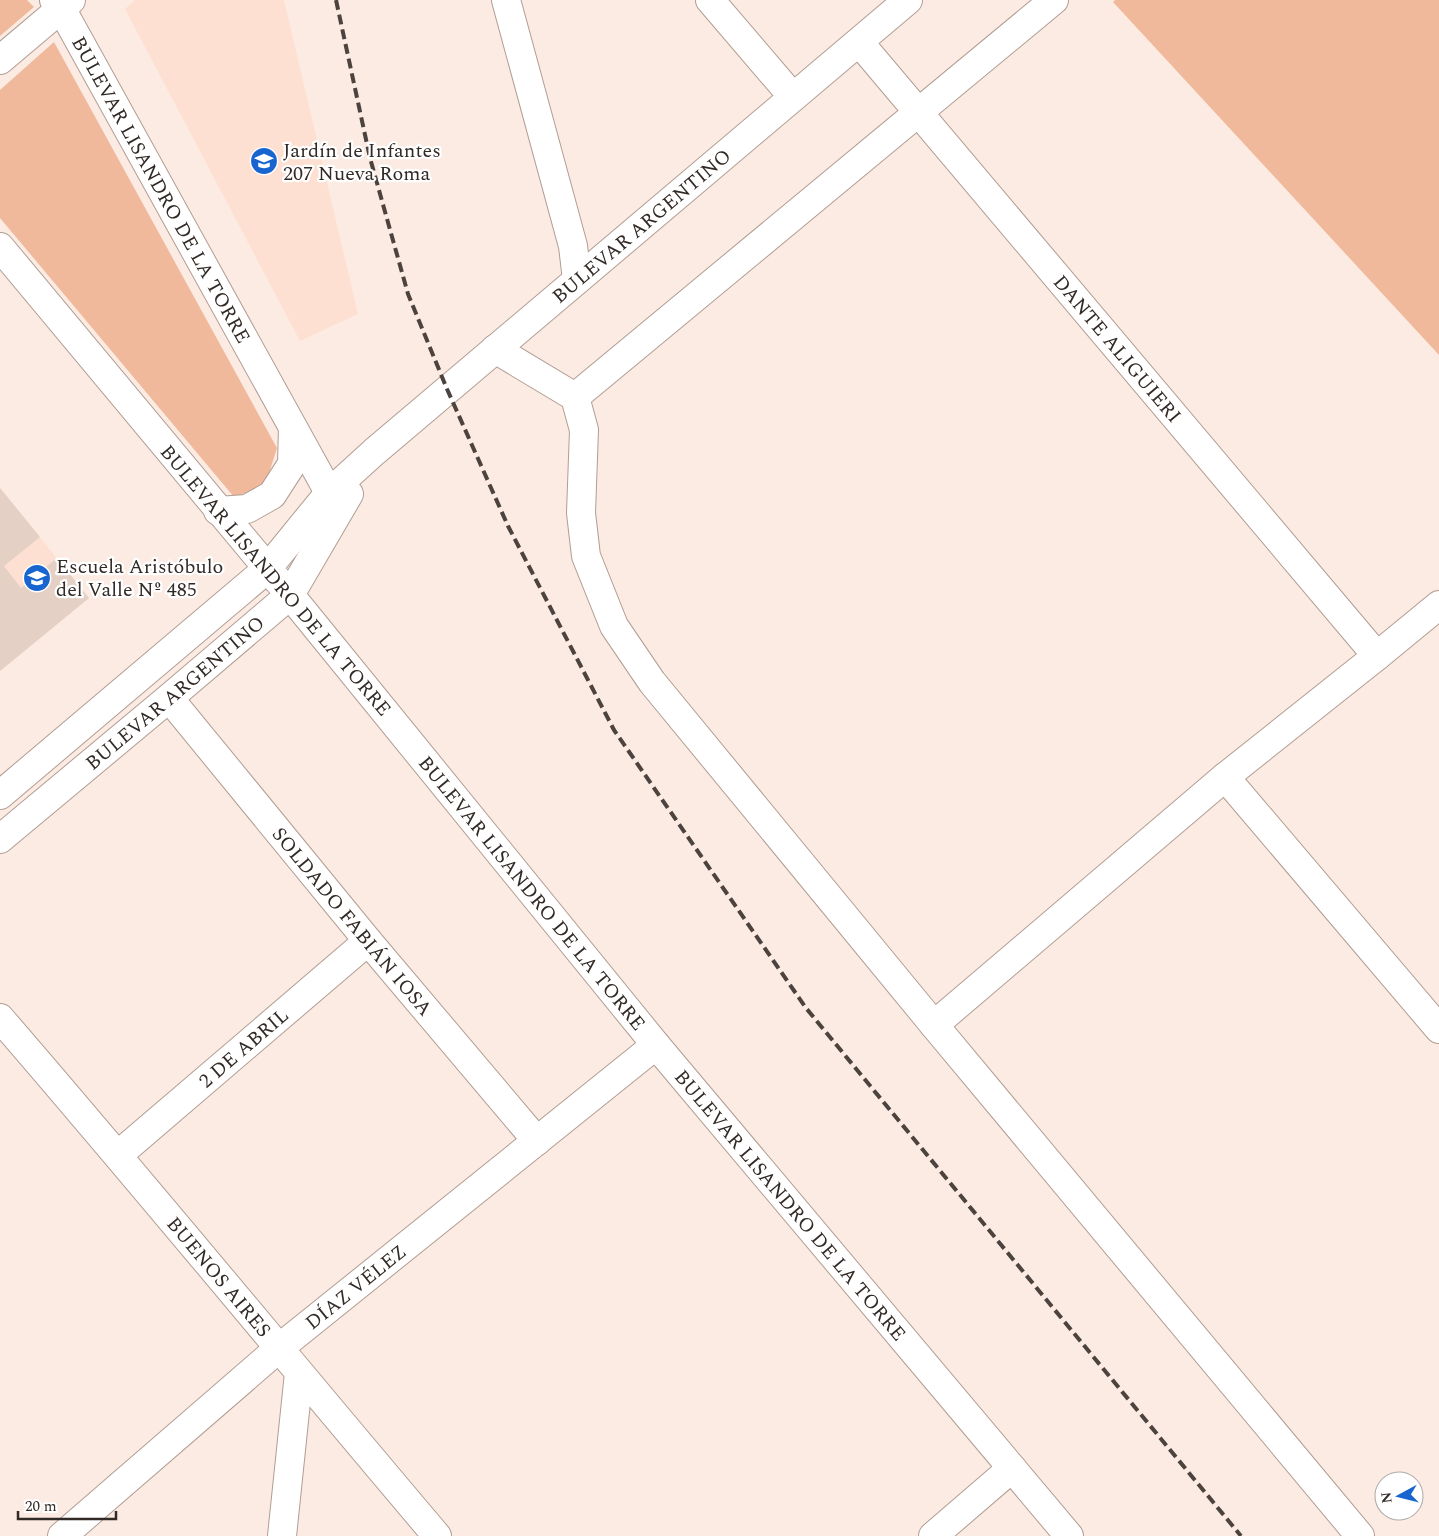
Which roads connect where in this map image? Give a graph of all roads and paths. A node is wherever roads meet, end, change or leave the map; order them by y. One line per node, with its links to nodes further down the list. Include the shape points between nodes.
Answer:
1 (506, 0): 11 (street, via 573,246)
2 (710, 0): 8 (street)
3 (908, 0): 6 (street, BULEVAR ARGENTINO)
4 (1054, 0): 9 (street)
5 (62, 3): 7 (street); 14 (street, BULEVAR LISANDRO DE LA TORRE)
6 (859, 42): 8 (street, BULEVAR ARGENTINO); 9 (street, DANTE ALIGUIERI)
7 (0, 60)
8 (793, 97): 11 (street, BULEVAR ARGENTINO)
9 (918, 112): 13 (street); 20 (street, DANTE ALIGUIERI)
10 (0, 247): 16 (street, BULEVAR LISANDRO DE LA TORRE)
11 (577, 280): 12 (street, BULEVAR ARGENTINO)
12 (495, 348): 13 (street); 15 (street, BULEVAR ARGENTINO, via 374,452)
13 (575, 397): 27 (street, via 584,430 581,513 586,556 614,626 652,682)
14 (293, 428): 15 (street, BULEVAR LISANDRO DE LA TORRE); 16 (street, via 292,464 272,495 247,509)
15 (334, 502): 17 (street, BULEVAR ARGENTINO); 18 (street, BULEVAR ARGENTINO)
16 (218, 511): 17 (street, BULEVAR LISANDRO DE LA TORRE)
17 (267, 569): 18 (street, BULEVAR LISANDRO DE LA TORRE); 23 (street, BULEVAR ARGENTINO)
18 (290, 594): 21 (street, BULEVAR ARGENTINO); 29 (street, BULEVAR LISANDRO DE LA TORRE)
19 (1439, 605): 20 (street)
20 (1377, 656): 22 (street)
21 (169, 698): 24 (street, BULEVAR ARGENTINO); 25 (street, SOLDADO FABIÁN IOSA)
22 (1225, 777): 27 (street); 28 (street)
23 (0, 795)
24 (0, 839)
25 (368, 941): 30 (street, SOLDADO FABIÁN IOSA); 31 (street, 2 DE ABRIL)
26 (0, 1018): 31 (street, BUENOS AIRES)
27 (934, 1025): 40 (street)
28 (1439, 1029)
29 (656, 1045): 30 (street, DÍAZ VÉLEZ); 34 (street, BULEVAR LISANDRO DE LA TORRE)
30 (537, 1141): 32 (street, DÍAZ VÉLEZ)
31 (118, 1155): 32 (street, BUENOS AIRES)
32 (278, 1349): 33 (street, BUENOS AIRES); 35 (street, DÍAZ VÉLEZ)
33 (299, 1373): 36 (street); 37 (street, BUENOS AIRES)
34 (1012, 1468): 38 (street); 39 (street, BULEVAR LISANDRO DE LA TORRE)
35 (62, 1536)
36 (282, 1536)
37 (437, 1536)
38 (932, 1536)
39 (1069, 1536)
40 (1360, 1536)

